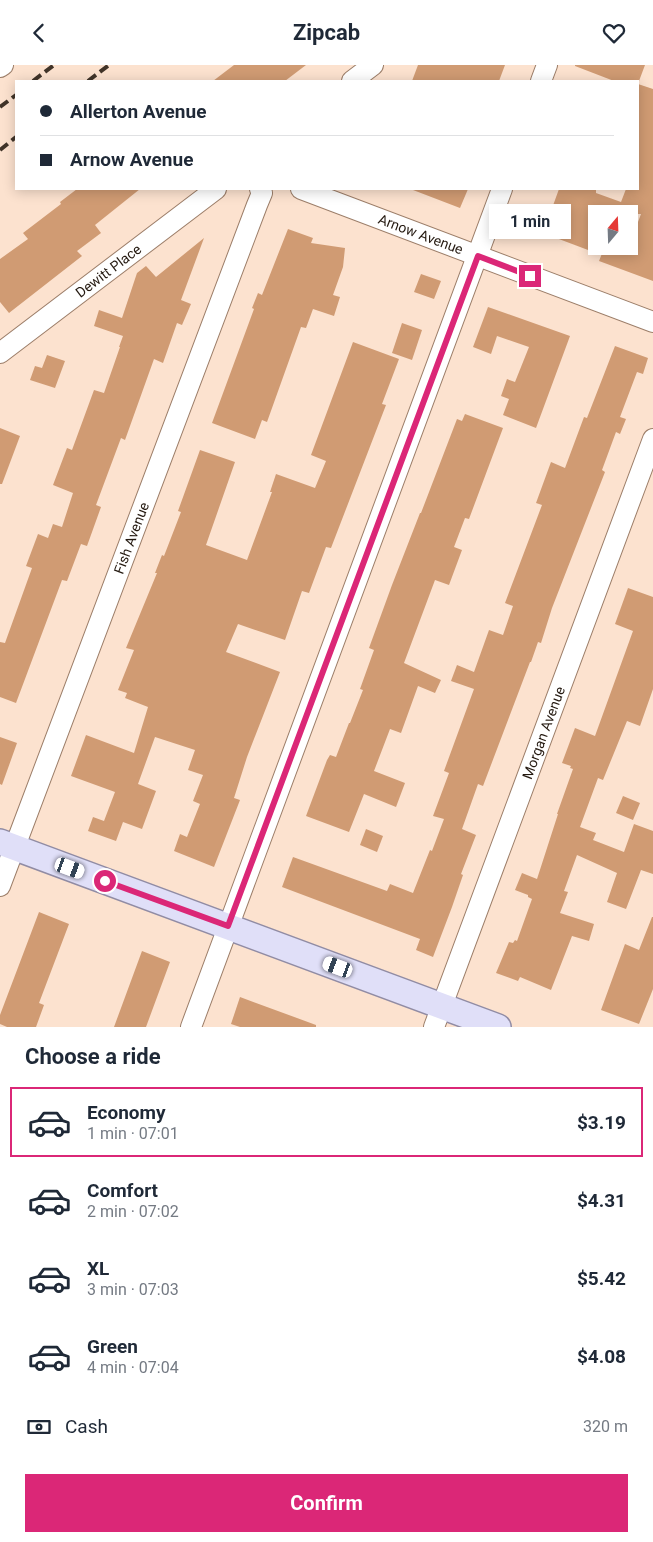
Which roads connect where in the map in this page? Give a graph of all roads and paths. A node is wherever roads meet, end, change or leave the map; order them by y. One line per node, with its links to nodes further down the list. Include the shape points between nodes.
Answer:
1 (373, 65): 3 (street)
2 (547, 65): 4 (street)
3 (353, 80)
4 (541, 80)
5 (215, 190): 11 (street, Dewitt Place)
6 (260, 190): 13 (street, Fish Avenue, via 260,199)
7 (304, 190): 9 (street, Arnow Avenue)
8 (502, 190): 9 (street)
9 (478, 256): 10 (street, Arnow Avenue); 15 (street)
10 (653, 322)
11 (0, 353)
12 (653, 439): 16 (street, Morgan Avenue)
13 (7, 845): 14 (street, Fish Avenue); 15 (main road)
14 (0, 886)
15 (228, 926): 16 (main road); 17 (street)
16 (438, 1017): 18 (main road)
17 (191, 1027)
18 (498, 1027)

